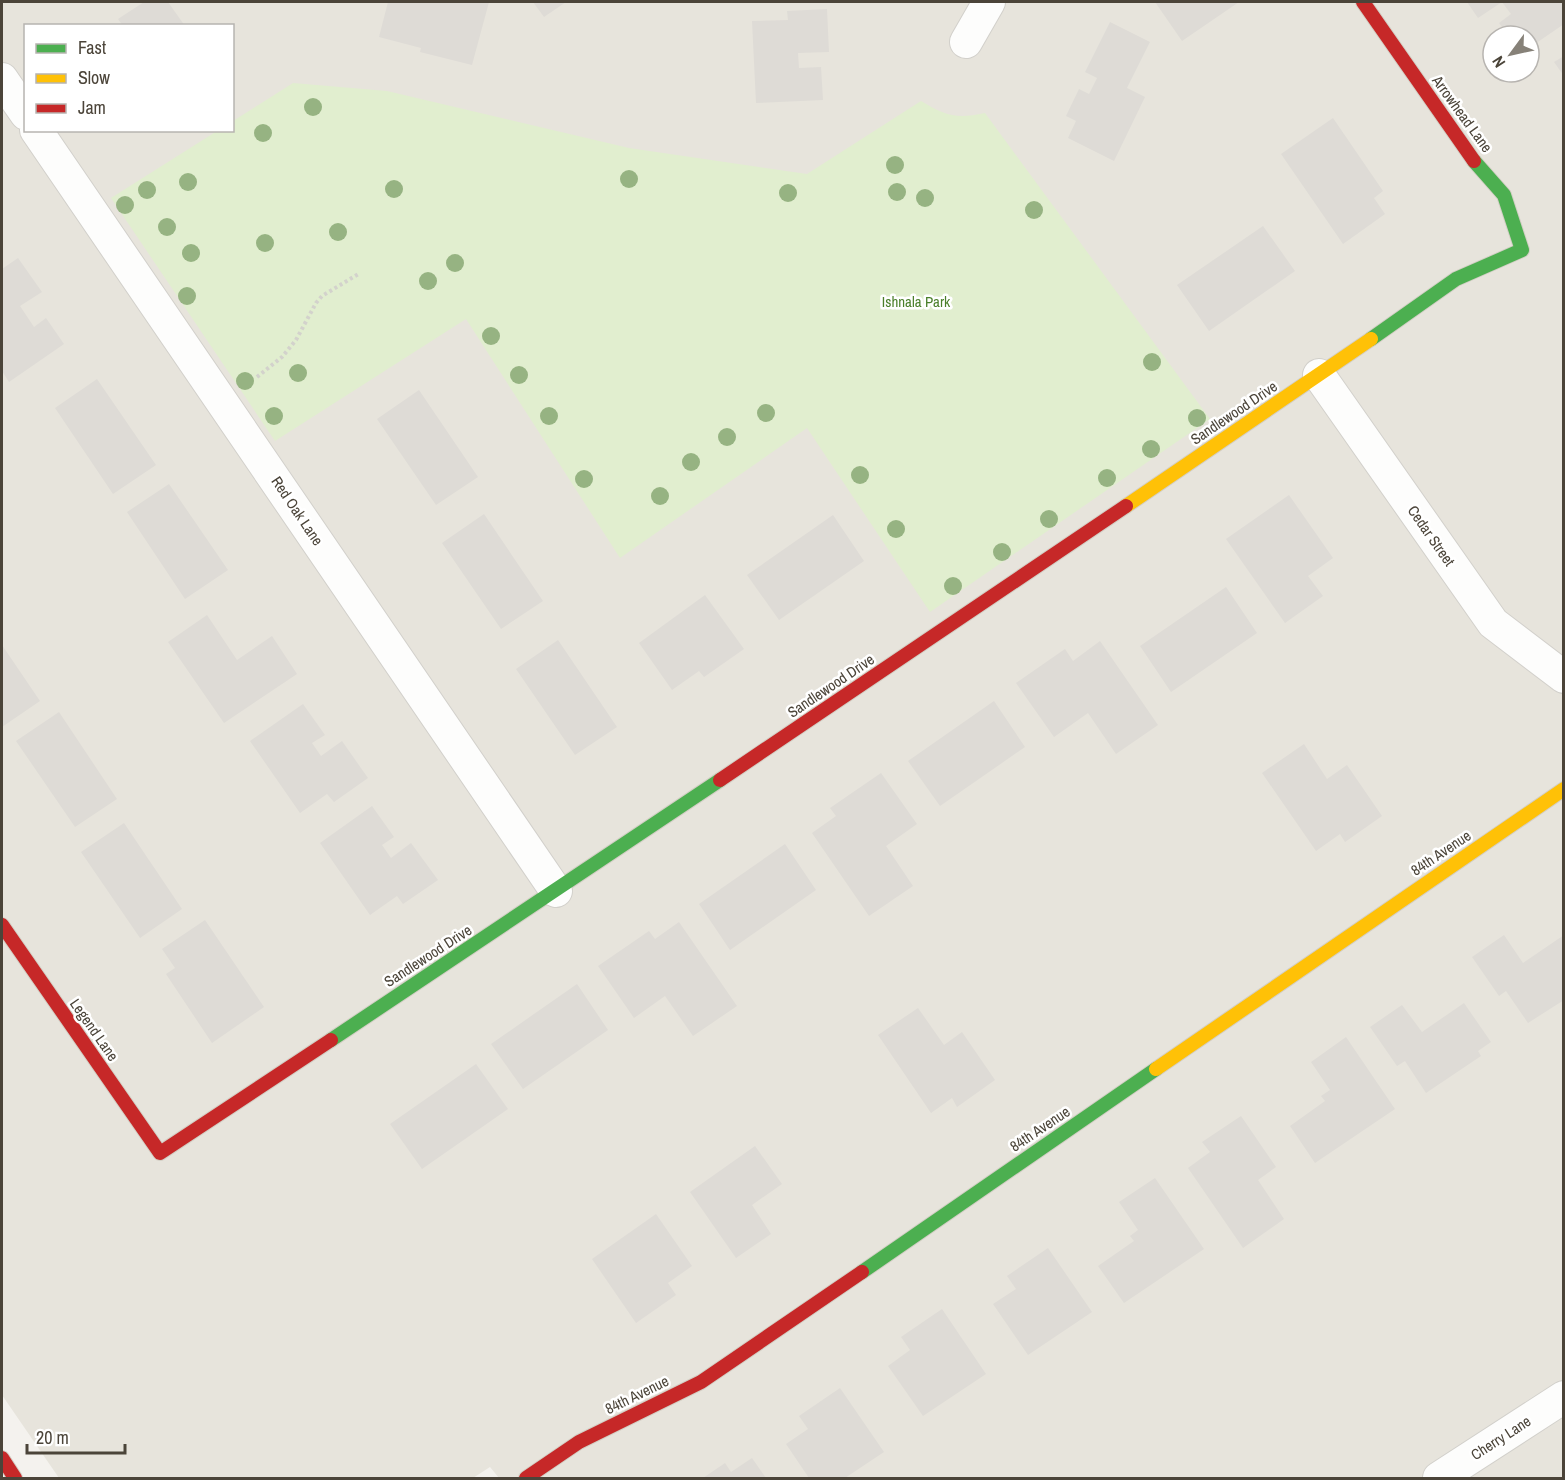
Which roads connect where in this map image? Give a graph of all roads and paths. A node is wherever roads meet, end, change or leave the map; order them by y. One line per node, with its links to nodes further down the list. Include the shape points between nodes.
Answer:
1 (989, 2): 3 (street)
2 (1363, 2): 7 (street, Arrowhead Lane, via 1465,150 1504,195)
3 (966, 42)
4 (2, 80): 5 (street)
5 (24, 111)
6 (37, 132): 13 (street, Red Oak Lane)
7 (1522, 250): 9 (street, Sandlewood Drive, via 1456,279)
8 (360, 273): 10 (path, via 322,296 296,340)
9 (1319, 375): 11 (street, Cedar Street, via 1493,623); 13 (street, Sandlewood Drive)
10 (257, 377)
11 (1563, 677)
12 (1563, 789): 19 (street, 84th Avenue, via 701,1382 579,1442)
13 (556, 891): 15 (street, Sandlewood Drive)
14 (2, 925): 15 (street, Legend Lane)
15 (160, 1153)
16 (1563, 1397): 20 (street, Cherry Lane)
17 (2, 1458): 18 (street)
18 (15, 1479)
19 (526, 1479)
20 (1439, 1479)

